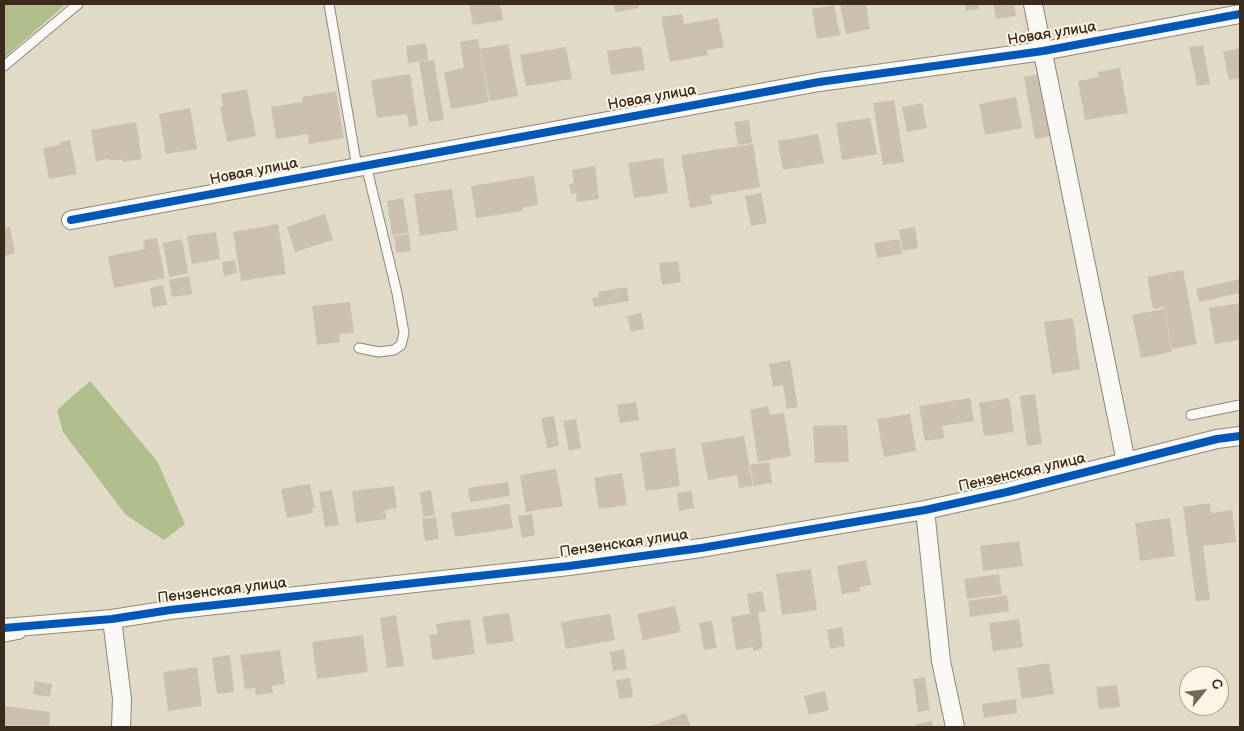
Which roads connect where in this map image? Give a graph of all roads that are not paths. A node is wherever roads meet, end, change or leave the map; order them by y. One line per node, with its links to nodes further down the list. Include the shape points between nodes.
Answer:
1 (78, 4): 6 (lane)
2 (329, 4): 7 (lane)
3 (1033, 4): 5 (street)
4 (1240, 14): 5 (street, Новая улица)
5 (1043, 50): 7 (street, Новая улица, via 819,82); 13 (street)
6 (4, 66)
7 (362, 166): 8 (street, Новая улица); 9 (lane, via 397,293 404,333 401,345 394,350 379,352)
8 (70, 220)
9 (359, 348)
10 (1240, 405): 11 (lane)
11 (1191, 414)
12 (1240, 436): 13 (street, Пензенская улица)
13 (1126, 462): 14 (street, Пензенская улица)
14 (924, 510): 15 (street, Пензенская улица, via 701,548); 19 (street, via 941,661)
15 (112, 618): 16 (street, Пензенская улица); 17 (lane); 18 (street, via 122,700)
16 (4, 628)
17 (4, 637)
18 (121, 727)
19 (955, 727)

